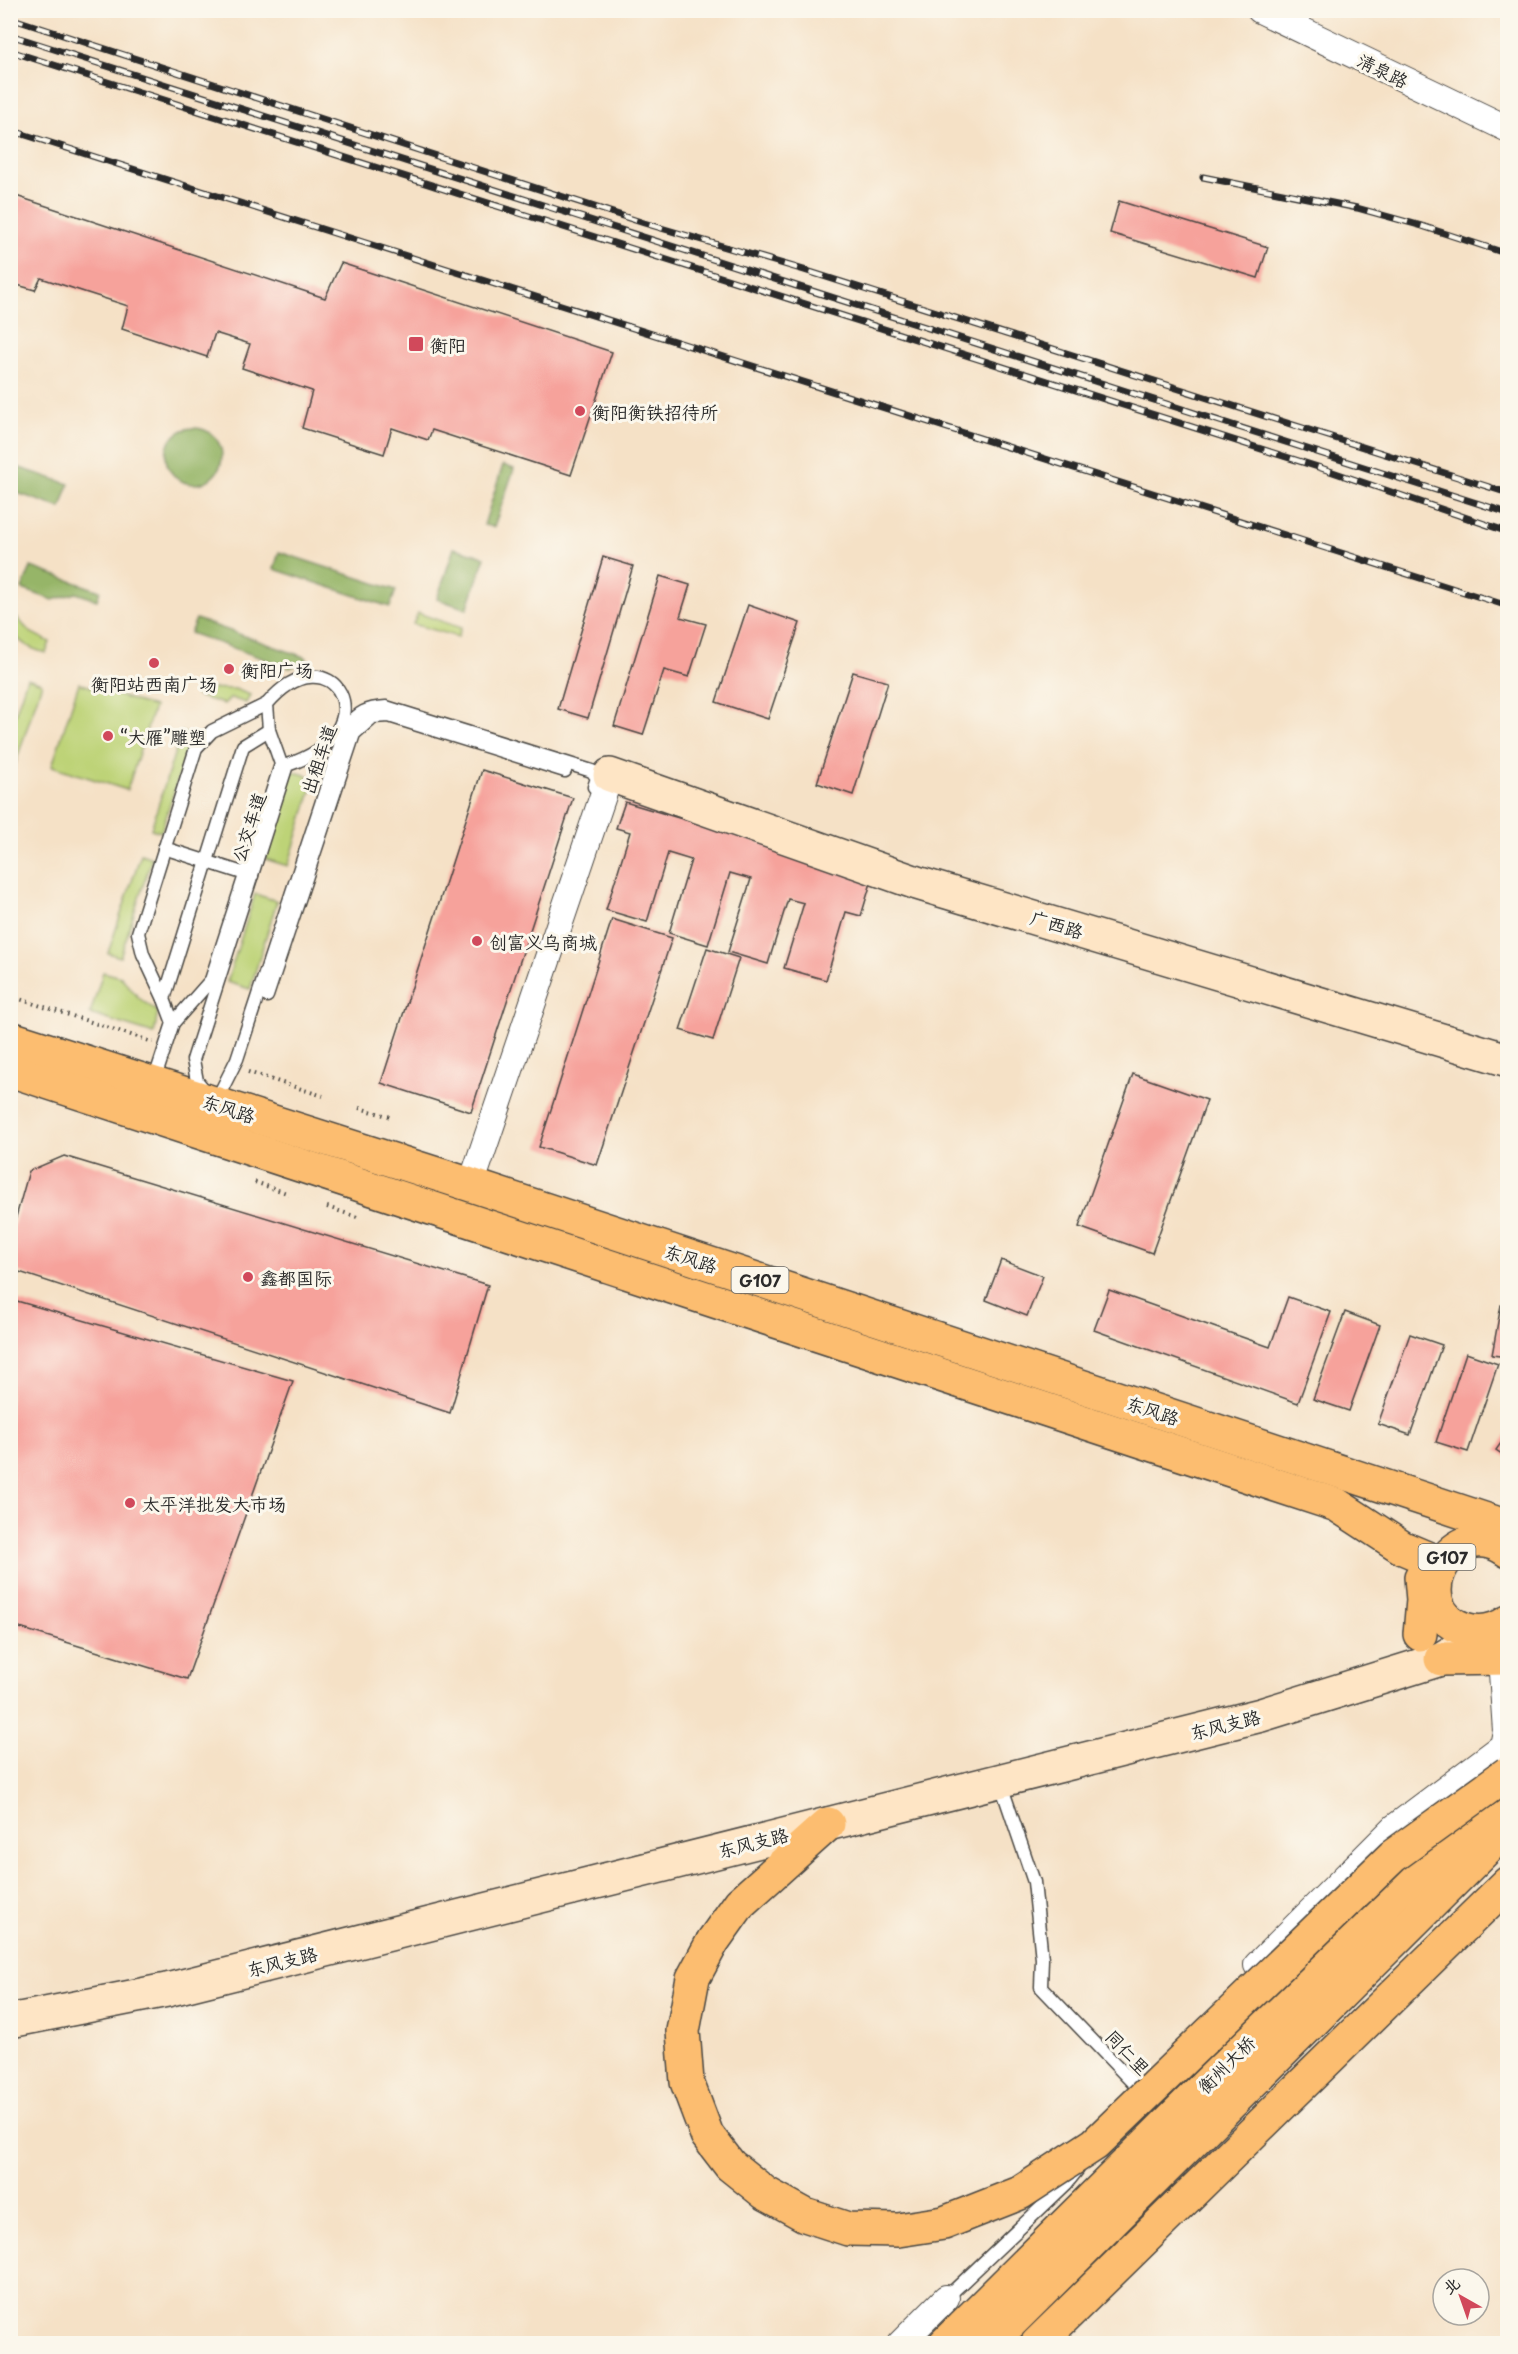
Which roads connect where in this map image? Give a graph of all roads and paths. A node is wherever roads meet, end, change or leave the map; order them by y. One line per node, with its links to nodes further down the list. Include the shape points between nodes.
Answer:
1 (1260, 10): 2 (street, 清泉路)
2 (1508, 129)
3 (267, 704): 4 (lane); 6 (lane, 公交车道, via 212,731 196,748); 8 (lane, 公交车道, via 293,680 316,676 338,689 345,708 339,729 323,747 287,765)
4 (269, 730): 7 (lane, via 243,746); 8 (lane, via 281,764)
5 (599, 777): 12 (main road, 广西路, via 918,883); 16 (lane, 出租车道, via 589,778 388,716 374,717 354,734 266,1000 251,1018); 20 (street, via 568,897)
6 (164, 848): 7 (lane); 9 (lane, 公交车道, via 138,933 143,954)
7 (206, 862): 8 (lane); 9 (lane)
8 (249, 875): 10 (lane, via 211,980); 16 (lane, 公交车道, via 193,1060 197,1081)
9 (164, 999): 10 (lane, 公交车道)
10 (173, 1023): 13 (lane)
11 (11, 1049): 13 (highway, 东风路 / G107); 25 (highway, 东风路 / G107, via 1337,1505)
12 (1508, 1060)
13 (153, 1083): 16 (highway, 东风路 / G107)
14 (286, 1084): 15 (path)
15 (323, 1096)
16 (215, 1104): 20 (highway, 东风路 / G107)
17 (359, 1108): 18 (path)
18 (391, 1118)
19 (255, 1182): 21 (path)
20 (471, 1185): 24 (highway, 东风路 / G107, via 1471,1514)
21 (289, 1194)
22 (327, 1207): 23 (path)
23 (360, 1218)
24 (1506, 1543): 26 (highway, G107, via 1470,1543 1459,1547)
25 (1403, 1548): 26 (highway, 东风路 / G107); 27 (highway, via 1421,1571)
26 (1438, 1579): 27 (main road); 28 (highway, G107, via 1439,1607 1447,1618 1458,1627)
27 (1420, 1634): 36 (main road, 东风支路, via 1381,1662 1257,1706 160,1977)
28 (1502, 1639): 30 (main road, 东风支路, via 1262,1715); 38 (street, via 1506,1731 1503,1746 1395,1827 1160,2062)
29 (1508, 1773): 32 (highway, bridge, via 1393,1856 1095,2144 1020,2193 944,2223 898,2230 848,2229 805,2215 765,2193 730,2165 707,2135 687,2082 683,2031 693,1978 713,1941 740,1903)
30 (999, 1781): 32 (main road, 东风支路); 38 (lane, 同仁里, via 1034,1882 1041,1987)
31 (1508, 1785): 41 (highway, 衡州大桥)
32 (828, 1824): 37 (main road, 东风支路, via 167,1990)
33 (1508, 1827): 42 (highway, 衡州大桥)
34 (1508, 1883): 43 (highway)
35 (1508, 1899): 44 (street)
36 (10, 2008)
37 (10, 2021)
38 (1139, 2089): 39 (lane, 同仁里, via 1066,2184)
39 (946, 2298): 40 (street)
40 (900, 2343)
41 (945, 2343)
42 (989, 2343)
43 (1037, 2343)
44 (1053, 2343)

